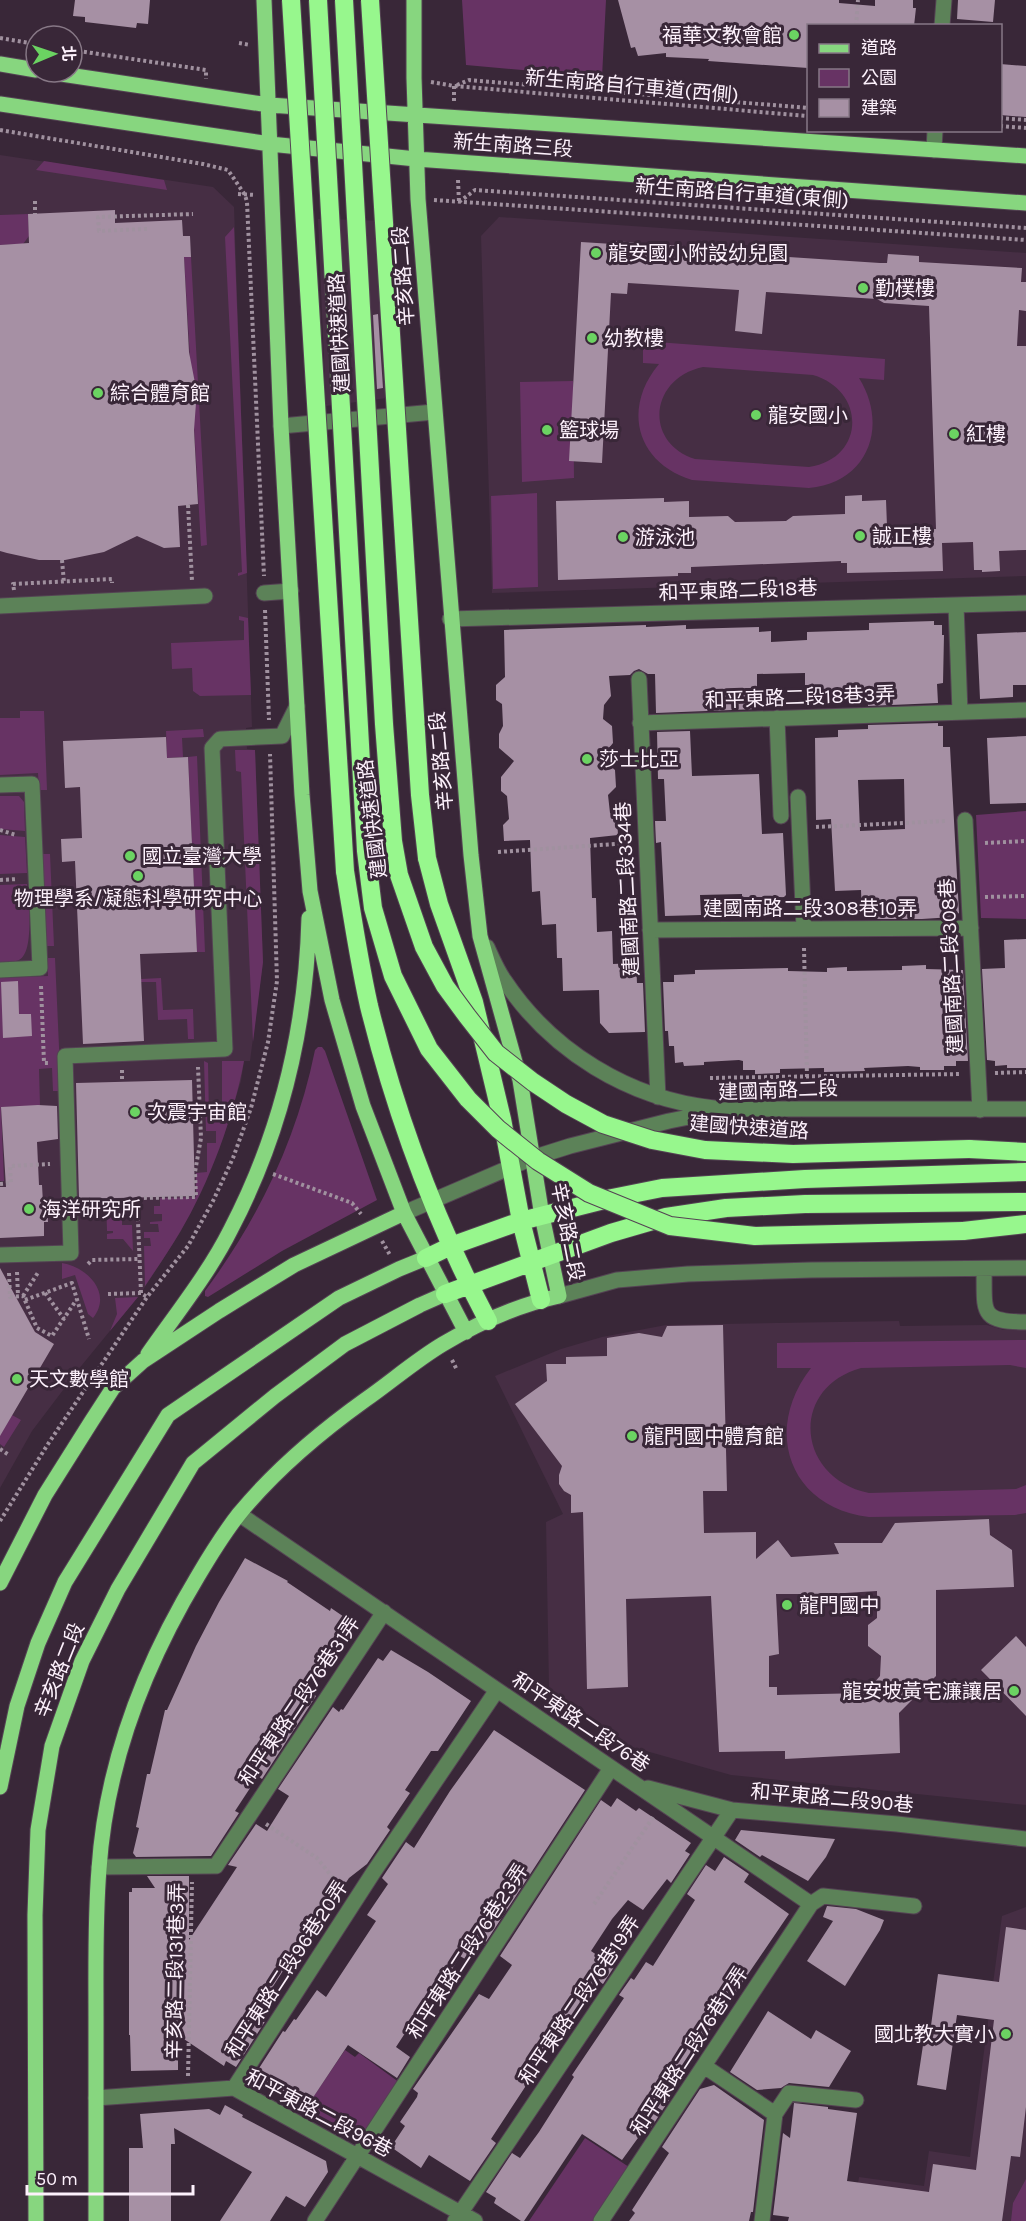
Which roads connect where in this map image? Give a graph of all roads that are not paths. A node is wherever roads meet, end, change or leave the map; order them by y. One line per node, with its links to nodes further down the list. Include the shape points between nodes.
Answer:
1 (264, 0): 13 (main road)
2 (291, 0): 54 (highway, bridge, via 345,871 367,993 386,1070)
3 (318, 0): 59 (highway, 建國快速道路, bridge, via 366,851 374,908 393,976 429,1049 468,1099 538,1161 589,1193 670,1226 755,1236 963,1230)
4 (344, 0): 50 (highway, 建國快速道路, bridge, via 393,841 410,910 424,947 446,986 496,1053 532,1082 603,1124 652,1140 705,1150 793,1154 969,1149)
5 (370, 0): 52 (highway, bridge, via 418,771 427,858 474,1002)
6 (414, 0): 14 (main road, 辛亥路二段)
7 (944, 0): 8 (street)
8 (942, 24)
9 (0, 64): 10 (main road)
10 (24, 68)
11 (84, 77): 13 (main road, 新生南路三段)
12 (0, 104): 16 (main road, 新生南路三段)
13 (269, 105): 14 (main road, 新生南路三段); 16 (main road)
14 (415, 115): 17 (main road, 新生南路三段); 19 (main road, 辛亥路二段)
15 (935, 132): 17 (street)
16 (270, 144): 19 (main road, 新生南路三段); 22 (main road)
17 (934, 150): 18 (main road, 新生南路三段)
18 (1026, 156)
19 (416, 159): 20 (main road, 新生南路三段); 21 (main road, 辛亥路二段)
20 (1026, 203)
21 (434, 412): 22 (street); 29 (main road, 辛亥路二段)
22 (281, 426): 23 (main road)
23 (291, 591): 24 (street); 31 (main road)
24 (264, 593)
25 (199, 596): 28 (street)
26 (1026, 603): 27 (street, 和平東路二段18巷)
27 (956, 605): 29 (street, 和平東路二段18巷); 33 (street)
28 (0, 606)
29 (450, 620): 44 (main road, 辛亥路二段)
30 (639, 680): 35 (street, 建國南路二段334巷)
31 (297, 706): 40 (main road); 62 (street, via 282,736 220,739 212,748 225,1049 65,1056 71,1252)
32 (1026, 710): 33 (street, 和平東路二段18巷3弄)
33 (960, 712): 34 (street, 和平東路二段18巷3弄)
34 (777, 718): 35 (street, 和平東路二段18巷3弄); 38 (street)
35 (640, 723): 43 (street, 建國南路二段334巷)
36 (0, 785): 45 (street, via 32,784 40,968)
37 (798, 797): 42 (street)
38 (781, 816)
39 (965, 820): 41 (street, 建國南路二段308巷)
40 (310, 891): 56 (main road, via 332,1000 363,1106); 73 (main road, via 308,962 299,1032 280,1112 231,1230)
41 (971, 928): 42 (street, 建國南路二段308巷10弄); 49 (street, 建國南路二段308巷)
42 (804, 929): 43 (street, 建國南路二段308巷10弄)
43 (650, 930): 46 (street, 建國南路二段334巷)
44 (480, 936): 46 (street, via 504,980 534,1019 563,1046 612,1078); 51 (main road, 辛亥路二段, via 520,1080)
45 (0, 970)
46 (658, 1097): 47 (street, via 693,1106)
47 (729, 1109): 49 (street, 建國南路二段); 51 (street, 建國南路二段, via 597,1138)
48 (1026, 1109): 49 (street, 建國南路二段)
49 (980, 1110)
50 (1026, 1152)
51 (532, 1158): 52 (street, 建國南路二段); 57 (main road, 辛亥路二段)
52 (511, 1168): 54 (street, 建國南路二段); 58 (highway)
53 (1026, 1172): 57 (highway, via 662,1188)
54 (432, 1201): 56 (street, 建國南路二段); 60 (highway)
55 (1026, 1202): 61 (highway, via 726,1208 666,1217)
56 (404, 1213): 63 (main road); 73 (main road, via 294,1265)
57 (542, 1216): 58 (highway); 61 (main road, 辛亥路二段)
58 (522, 1221): 60 (highway); 64 (highway)
59 (1026, 1224)
60 (451, 1246): 63 (highway); 67 (highway)
61 (550, 1255): 64 (highway); 69 (main road, 辛亥路二段)
62 (8, 1257)
63 (426, 1258): 68 (main road); 80 (main road, 辛亥路二段, via 339,1298 168,1415 65,1582 38,1643 17,1706)
64 (531, 1262): 67 (highway); 69 (highway)
65 (1026, 1268): 66 (street)
66 (984, 1269): 69 (street, via 688,1274 617,1280); 71 (street, via 989,1315 999,1321)
67 (469, 1286): 68 (highway); 70 (highway)
68 (446, 1294): 72 (main road); 94 (main road, 辛亥路二段, via 345,1344 193,1463 117,1589 82,1661 52,1746 38,1830)
69 (550, 1298): 70 (main road)
70 (488, 1321): 72 (main road)
71 (1026, 1322)
72 (466, 1332): 74 (main road, via 442,1344 340,1418 296,1454)
73 (142, 1361): 75 (main road, via 113,1389 91,1422 45,1495)
74 (239, 1514): 76 (street, 和平東路二段76巷); 84 (main road, via 176,1612 138,1695 117,1765)
75 (0, 1583)
76 (384, 1612): 77 (street, 和平東路二段76巷); 84 (street, 和平東路二段76巷31弄, via 216,1866)
77 (497, 1690): 78 (street, 和平東路二段76巷); 88 (street, 和平東路二段96巷20弄)
78 (611, 1768): 79 (street, 和平東路二段76巷); 92 (street, 和平東路二段76巷23弄)
79 (637, 1785): 81 (street, 和平東路二段90巷); 82 (street, 和平東路二段76巷)
80 (0, 1786)
81 (732, 1810): 82 (street, 和平東路二段76巷19弄); 83 (street, 和平東路二段90巷)
82 (714, 1838): 85 (street, 和平東路二段76巷); 93 (street, 和平東路二段76巷19弄)
83 (1026, 1839)
84 (99, 1867): 89 (main road)
85 (811, 1904): 86 (street, via 823,1896); 87 (street, 和平東路二段76巷17弄)
86 (914, 1906)
87 (704, 2066): 91 (street); 97 (street, 和平東路二段76巷17弄)
88 (234, 2088): 89 (street, 和平東路二段96巷); 92 (street, 和平東路二段96巷)
89 (96, 2098): 95 (main road)
90 (856, 2100): 91 (street, via 789,2093)
91 (775, 2114): 98 (street)
92 (357, 2156): 93 (street, 和平東路二段96巷); 96 (street, 和平東路二段76巷23弄)
93 (464, 2219)
94 (36, 2221)
95 (96, 2221)
96 (315, 2221)
97 (602, 2221)
98 (762, 2221)

